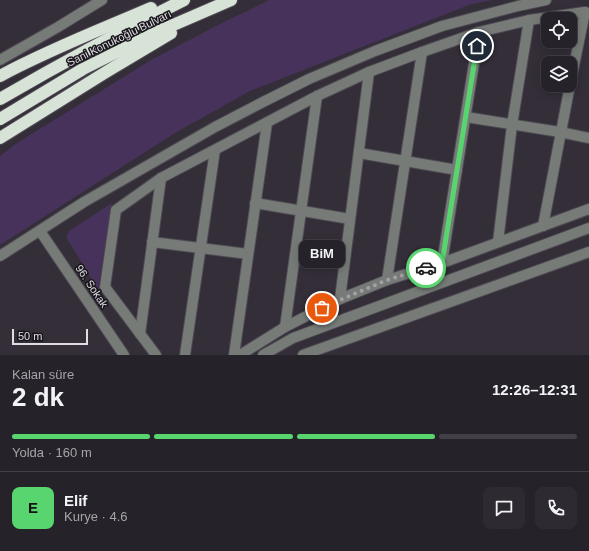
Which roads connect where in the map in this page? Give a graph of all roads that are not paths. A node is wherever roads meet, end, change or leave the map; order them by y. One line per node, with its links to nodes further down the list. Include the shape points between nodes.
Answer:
1 (102, 0): 12 (street)
2 (170, 0): 14 (highway, via 24,63)
3 (184, 0): 17 (highway, Sani Konukoğlu Bulvarı, via 129,27)
4 (546, 0): 36 (street, via 442,26 309,79 215,127 84,202)
5 (226, 2): 19 (highway, Sani Konukoğlu Bulvarı, via 157,32 83,69); 23 (highway)
6 (585, 12): 7 (street); 8 (street); 11 (street)
7 (529, 20): 9 (street); 21 (street)
8 (589, 22)
9 (479, 32): 10 (street); 18 (street)
10 (422, 52): 13 (street); 27 (street)
11 (576, 56)
12 (0, 60)
13 (369, 72): 16 (street); 26 (street)
14 (0, 76)
15 (569, 92): 22 (street)
16 (317, 96): 20 (street); 32 (street)
17 (0, 99)
18 (466, 116): 21 (street); 28 (street)
19 (0, 119)
20 (267, 123): 25 (street); 30 (street)
21 (512, 125): 22 (street); 38 (street)
22 (560, 132): 24 (street); 34 (street)
23 (0, 138)
24 (589, 138)
25 (215, 150): 29 (street); 39 (street)
26 (359, 153): 27 (street); 33 (street)
27 (406, 162): 28 (street); 44 (street)
28 (457, 170): 43 (street)
29 (161, 178): 37 (street); 47 (street, via 116,210 108,264 105,287)
30 (255, 203): 32 (street); 41 (street)
31 (589, 209): 34 (street)
32 (302, 211): 33 (street); 46 (street)
33 (350, 219): 45 (street)
34 (542, 226): 38 (street)
35 (589, 228): 53 (street, via 293,338)
36 (40, 231): 42 (street); 48 (street, 96. Sokak)
37 (152, 242): 39 (street); 47 (street)
38 (498, 242): 43 (street)
39 (201, 248): 41 (street); 50 (street)
40 (589, 252): 54 (street)
41 (248, 254): 51 (street)
42 (0, 256)
43 (442, 263): 44 (street)
44 (387, 280): 45 (street)
45 (340, 300): 46 (street)
46 (286, 327): 52 (street)
47 (140, 334): 49 (street)
48 (124, 355)
49 (156, 355)
50 (185, 355)
51 (234, 355)
52 (240, 355)
53 (263, 355)
54 (303, 355)

